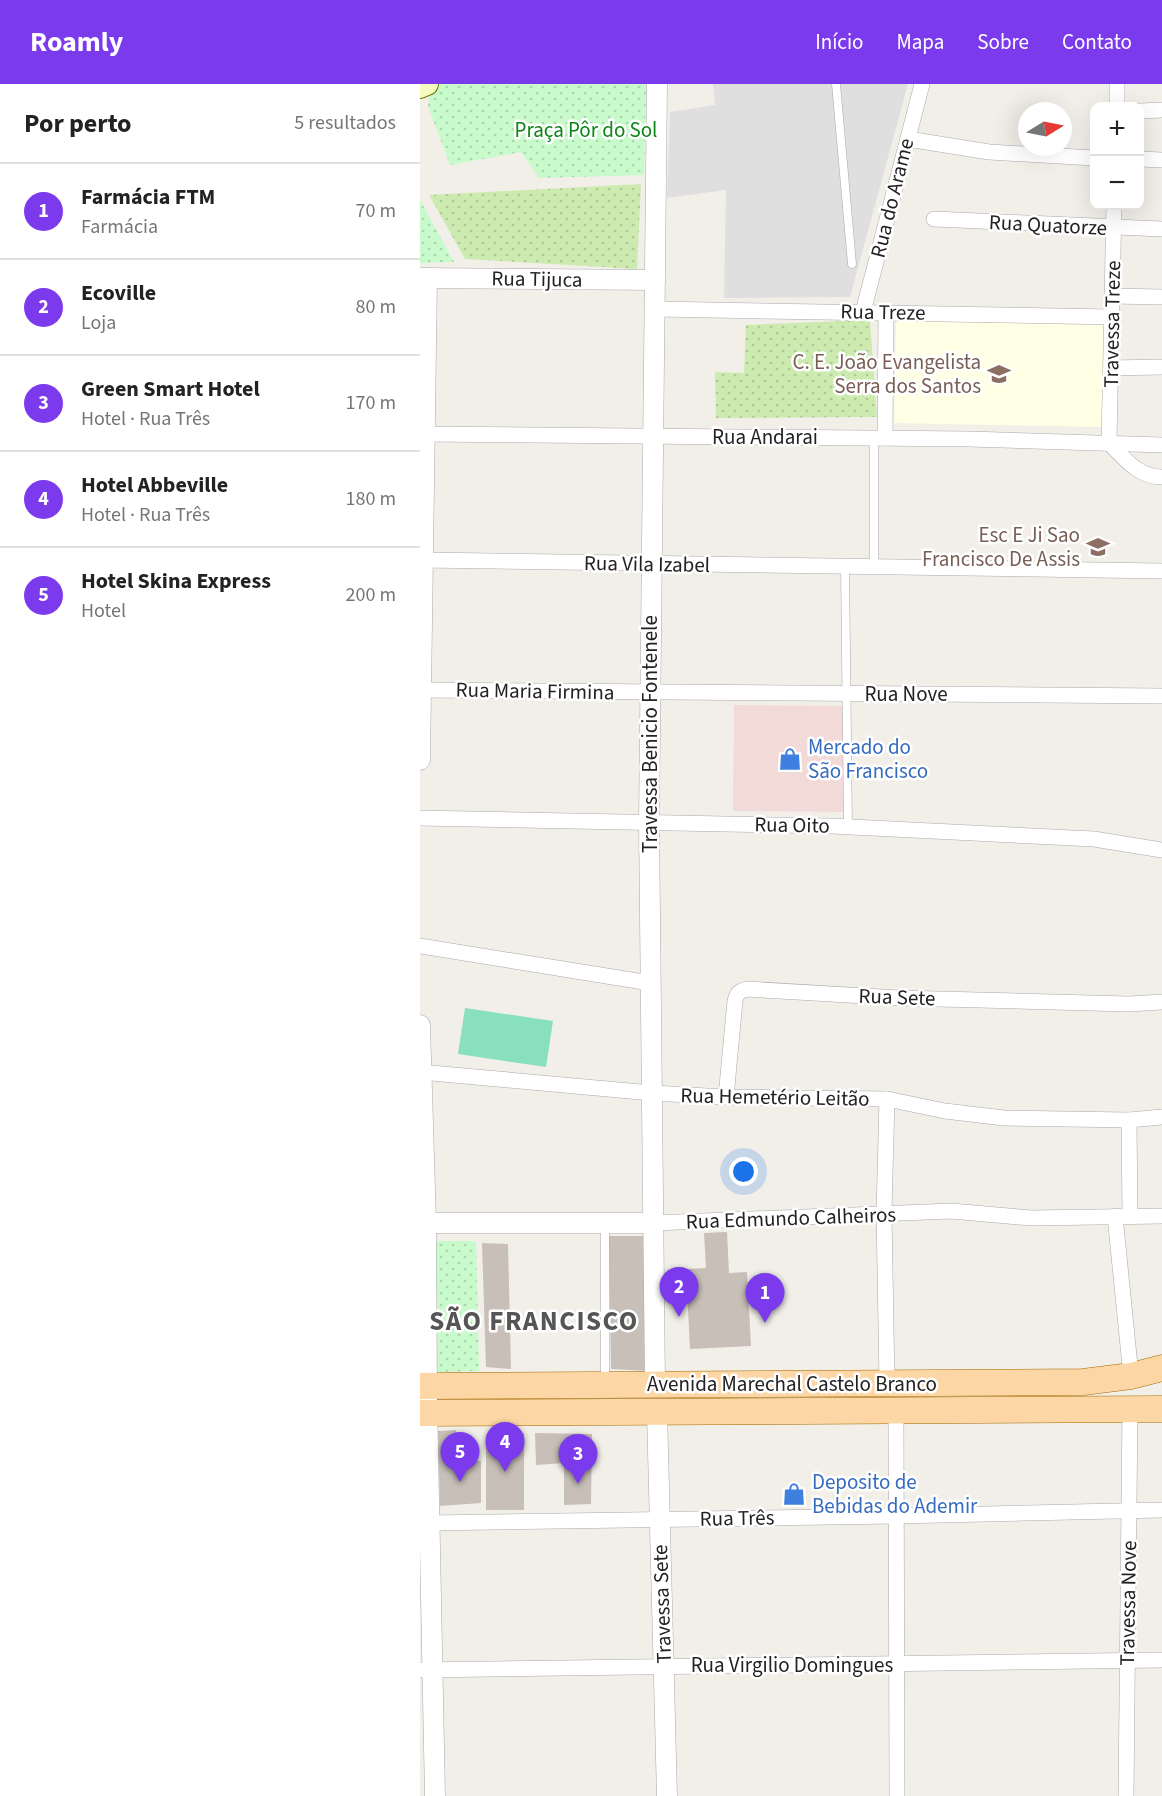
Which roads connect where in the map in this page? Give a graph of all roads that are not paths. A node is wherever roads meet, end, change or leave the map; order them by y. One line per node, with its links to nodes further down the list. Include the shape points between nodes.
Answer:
1 (427, 84): 6 (main road)
2 (657, 84): 20 (street, Travessa Benicio Fontenele)
3 (836, 84): 18 (lane)
4 (922, 84): 10 (street, Rua do Arame)
5 (1117, 84): 7 (street)
6 (420, 87)
7 (1117, 102)
8 (1162, 110): 9 (street)
9 (1144, 111)
10 (908, 139): 11 (street, via 989,152); 24 (street, Rua do Arame)
11 (1090, 158)
12 (1144, 159): 13 (street)
13 (1162, 160)
14 (1114, 210): 16 (street, Travessa Treze)
15 (934, 219): 16 (street, Rua Quatorze)
16 (1114, 227): 17 (street, Rua Quatorze); 21 (street, Travessa Treze)
17 (1162, 229)
18 (852, 264)
19 (424, 278): 20 (street, Rua Tijuca); 29 (street)
20 (655, 280): 23 (street, Travessa Benicio Fontenele)
21 (1112, 296): 22 (street); 26 (street, Travessa Treze)
22 (1162, 297)
23 (655, 309): 24 (street, Rua Treze); 30 (street, Travessa Benicio Fontenele)
24 (863, 312): 25 (street, Rua Treze)
25 (886, 312): 26 (street, Rua Treze); 31 (street)
26 (1111, 317): 28 (street, Travessa Treze)
27 (1162, 367): 28 (street)
28 (1110, 368): 32 (street, Travessa Treze)
29 (422, 434): 30 (street, Rua Andarai); 35 (street)
30 (653, 437): 31 (street, Rua Andarai); 36 (street, Travessa Benicio Fontenele)
31 (879, 438): 32 (street, Rua Andarai); 38 (lane)
32 (1109, 443): 33 (street, Rua Andarai); 34 (street, via 1136,470)
33 (1162, 445)
34 (1162, 477)
35 (422, 560): 36 (street, Rua Vila Izabel); 40 (street)
36 (651, 564): 37 (street, Rua Vila Izabel); 41 (street, Travessa Benicio Fontenele)
37 (845, 566): 38 (street, Rua Vila Izabel); 42 (lane)
38 (874, 567): 39 (street, Rua Vila Izabel)
39 (1162, 571)
40 (421, 690): 41 (street, Rua Maria Firmina); 44 (street)
41 (651, 692): 42 (street, Rua Nove); 46 (street, Travessa Benicio Fontenele)
42 (847, 693): 43 (street, Rua Nove); 47 (lane)
43 (1162, 696)
44 (420, 760)
45 (420, 818): 46 (street, Rua Oito)
46 (649, 822): 47 (street, Rua Oito); 50 (street, Travessa Benicio Fontenele)
47 (848, 827): 48 (street, Rua Oito, via 1094,839)
48 (1162, 850)
49 (420, 946): 50 (street)
50 (650, 983): 54 (street, Travessa Benicio Fontenele)
51 (1162, 1002): 55 (street, Rua Sete, via 899,998 747,989 736,994)
52 (420, 1024): 53 (street)
53 (421, 1072): 54 (street, Rua Hemetério Leitão); 63 (street)
54 (652, 1093): 55 (street, Rua Hemetério Leitão); 64 (street, Travessa Benicio Fontenele)
55 (726, 1097): 56 (street, Rua Hemetério Leitão)
56 (887, 1099): 58 (street, Rua Hemetério Leitão, via 1004,1118); 59 (street)
57 (1162, 1117): 58 (street, Rua Hemetério Leitão)
58 (1130, 1120): 60 (street)
59 (884, 1213): 60 (street, Rua Edmundo Calheiros, via 951,1211 1031,1218); 64 (street, Rua Edmundo Calheiros); 67 (street)
60 (1123, 1216): 61 (street, Rua Edmundo Calheiros); 66 (street)
61 (1162, 1216)
62 (605, 1222): 63 (street, Rua Edmundo Calheiros); 64 (street, Rua Edmundo Calheiros); 69 (lane)
63 (423, 1223): 70 (street)
64 (654, 1223): 68 (street, Travessa Benicio Fontenele)
65 (1162, 1368): 66 (main road, Avenida Marechal Castelo Branco)
66 (1131, 1376): 67 (main road, Avenida Marechal Castelo Branco, via 1083,1382)
67 (887, 1383): 68 (main road, Avenida Marechal Castelo Branco)
68 (655, 1384): 69 (main road, Avenida Marechal Castelo Branco)
69 (604, 1385): 70 (main road, Avenida Marechal Castelo Branco)
70 (423, 1386): 75 (street)
71 (1130, 1409): 72 (main road, Avenida Marechal Castelo Branco); 73 (main road, Avenida Marechal Castelo Branco); 77 (street, Travessa Nove)
72 (1162, 1409)
73 (896, 1411): 74 (main road, Avenida Marechal Castelo Branco); 78 (street)
74 (657, 1412): 75 (main road, Avenida Marechal Castelo Branco); 79 (street, Travessa Sete)
75 (423, 1413): 80 (street)
76 (1162, 1510): 77 (street, Rua Três)
77 (1129, 1511): 78 (street, Rua Três); 81 (street, Travessa Nove)
78 (897, 1516): 79 (street, Rua Três); 83 (street)
79 (660, 1518): 80 (street, Rua Três); 84 (street, Travessa Sete)
80 (425, 1523): 85 (street)
81 (1128, 1660): 82 (street, Rua Virgilio Domingues); 83 (street, Rua Virgilio Domingues); 89 (street, Travessa Nove)
82 (1162, 1660)
83 (897, 1665): 84 (street, Rua Virgilio Domingues); 88 (street)
84 (664, 1666): 85 (street, Rua Virgilio Domingues); 87 (street, Travessa Sete)
85 (426, 1670): 86 (street)
86 (435, 1796)
87 (668, 1796)
88 (897, 1796)
89 (1126, 1796)

